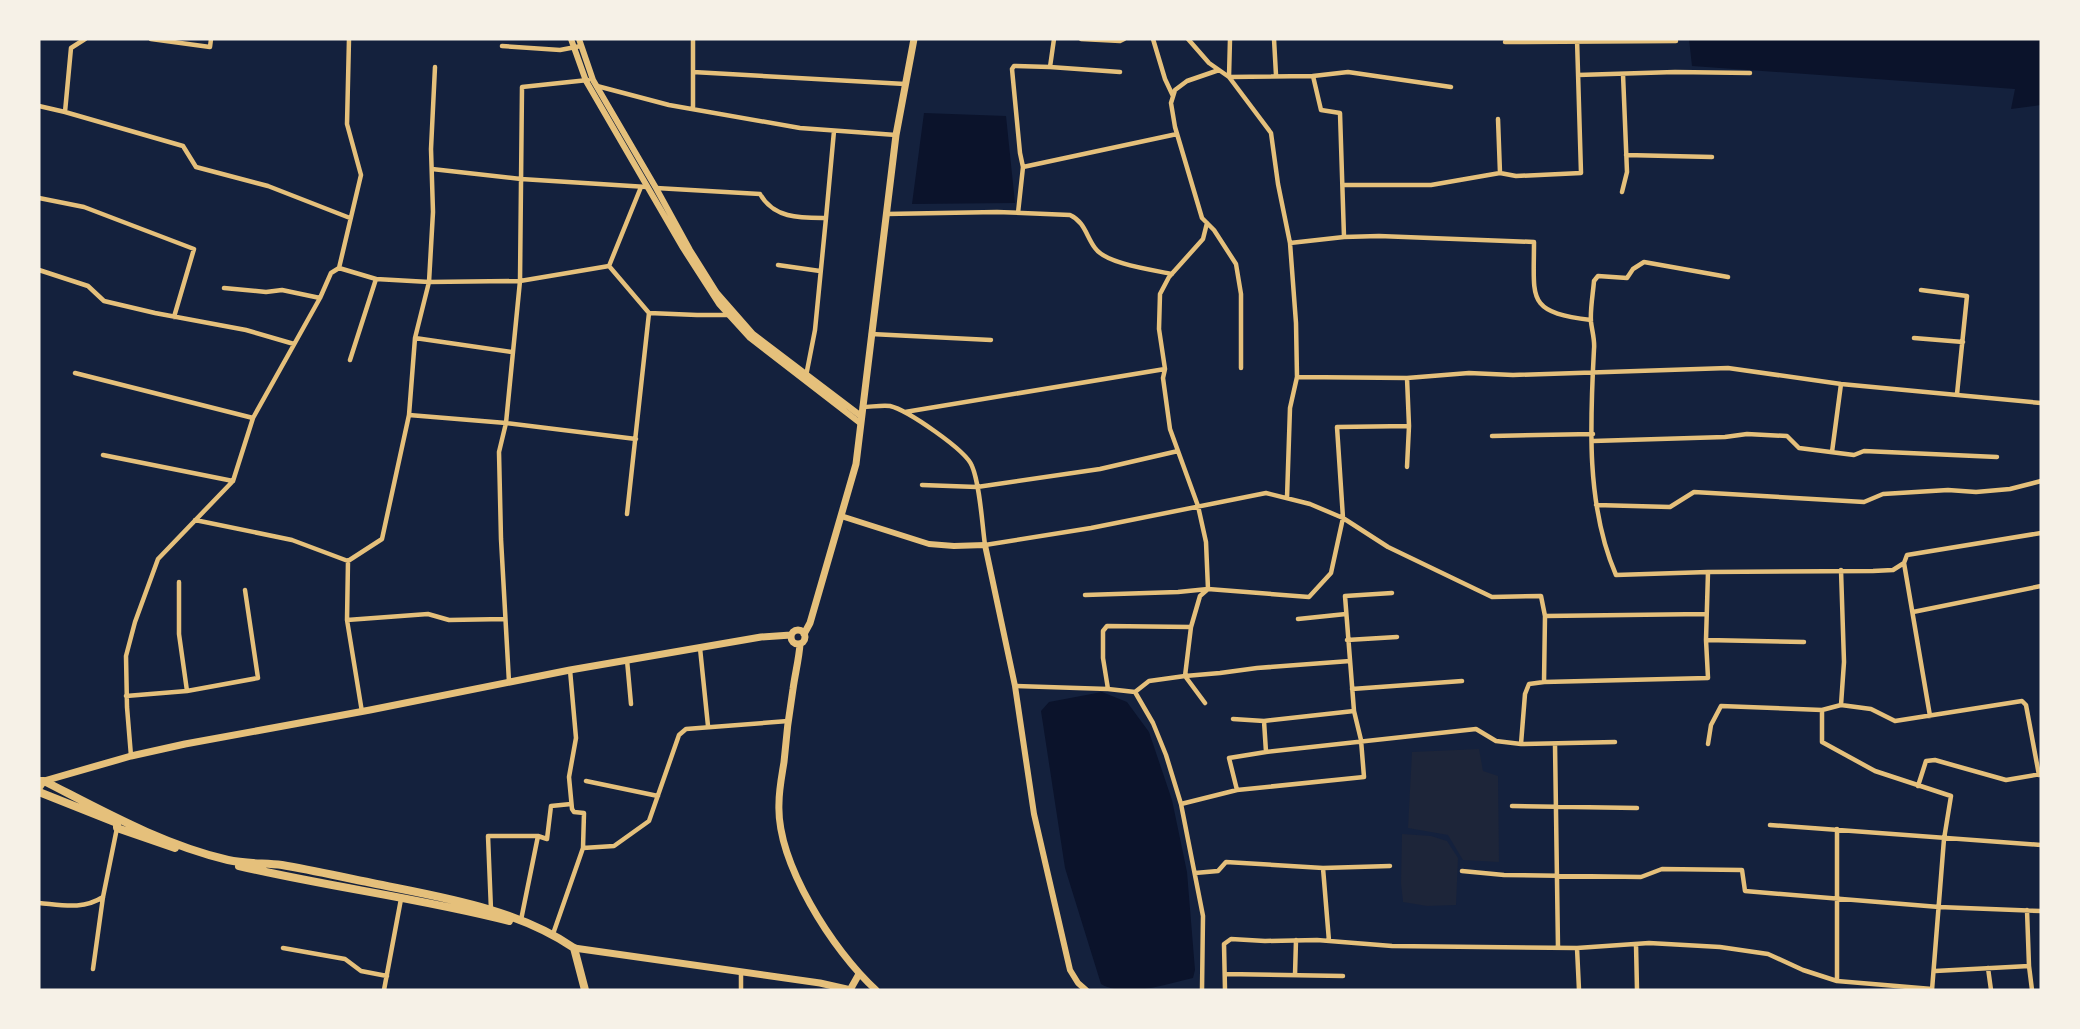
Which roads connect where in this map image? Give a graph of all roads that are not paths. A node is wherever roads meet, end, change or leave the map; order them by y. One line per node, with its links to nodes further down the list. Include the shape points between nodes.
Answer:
1 (85, 39): 38 (street, via 70,48)
2 (151, 39): 3 (street, via 210,47)
3 (212, 39)
4 (349, 39): 56 (street, via 347,124 361,175)
5 (571, 39): 20 (street)
6 (693, 39): 24 (street)
7 (914, 39): 33 (main road)
8 (1054, 39): 21 (street)
9 (1081, 39): 10 (street)
10 (1124, 39)
11 (1153, 39): 35 (street)
12 (1188, 39): 23 (street)
13 (1230, 39): 31 (street)
14 (1274, 39): 28 (street)
15 (1577, 41): 16 (street); 18 (street); 30 (street)
16 (1676, 41)
17 (580, 42): 20 (street); 32 (street)
18 (1505, 42)
19 (502, 46): 20 (street, via 560,50)
20 (573, 47): 32 (street)
21 (1050, 67): 25 (street); 45 (street, via 1012,69)
22 (435, 68): 46 (street)
23 (1219, 70): 31 (street); 35 (street, via 1187,81)
24 (693, 72): 33 (street); 37 (street)
25 (1120, 72)
26 (1750, 73): 27 (street)
27 (1623, 74): 30 (street); 43 (street)
28 (1276, 75): 29 (street); 31 (street)
29 (1313, 75): 34 (street, via 1348,72); 49 (street, via 1320,110 1340,113)
30 (1578, 75): 47 (street, via 1581,173)
31 (1229, 77): 60 (street, via 1271,133)
32 (592, 82): 37 (street); 48 (street, via 522,87); 51 (street); 51 (street)
33 (905, 84): 42 (main road)
34 (1451, 87)
35 (1173, 96): 41 (street)
36 (39, 106): 38 (street)
37 (693, 110): 40 (street)
38 (65, 112): 56 (street, via 183,146 196,167 268,186)
39 (1498, 119): 47 (street)
40 (834, 131): 42 (street); 57 (street)
41 (1178, 134): 45 (street); 58 (street, via 1202,218)
42 (896, 135): 55 (main road)
43 (1626, 155): 44 (street); 52 (street)
44 (1712, 157)
45 (1023, 167): 54 (street)
46 (432, 168): 48 (street); 70 (street)
47 (1500, 173): 49 (street, via 1431,185)
48 (521, 178): 50 (street); 69 (street)
49 (1343, 185): 59 (street)
50 (641, 187): 51 (street); 62 (street)
51 (653, 188): 57 (street, via 760,194 767,205 784,215); 75 (street)
52 (1622, 192)
53 (39, 198): 76 (street, via 84,207 194,249)
54 (1018, 213): 55 (street); 66 (street, via 1078,218 1101,254)
55 (886, 214): 78 (main road)
56 (350, 218): 63 (street)
57 (826, 218): 65 (street)
58 (1207, 223): 66 (street, via 1203,239); 86 (street, via 1236,264 1241,294)
59 (1344, 237): 60 (street); 77 (street, via 1534,242 1534,291 1542,306 1556,314)
60 (1290, 243): 91 (street)
61 (778, 265): 65 (street)
62 (609, 266): 69 (street); 74 (street)
63 (339, 268): 68 (street); 73 (street, via 331,273)
64 (39, 270): 76 (street, via 88,286 104,301)
65 (820, 271): 90 (street)
66 (1172, 274): 87 (street, via 1160,294 1159,329)
67 (1728, 277): 77 (street, via 1644,262 1627,278 1598,276 1594,281)
68 (376, 279): 70 (street); 85 (street)
69 (520, 281): 70 (street); 84 (street)
70 (429, 282): 79 (street)
71 (225, 288): 73 (street, via 282,290)
72 (1921, 290): 82 (street, via 1967,296)
73 (320, 298): 83 (street)
74 (649, 313): 75 (street); 105 (street)
75 (731, 315): 90 (street); 100 (street, via 750,338)
76 (174, 317): 83 (street, via 246,330)
77 (1591, 320): 89 (street, via 1595,346)
78 (871, 334): 81 (street); 96 (main road)
79 (415, 338): 84 (street); 98 (street)
80 (1914, 338): 82 (street)
81 (991, 340)
82 (1963, 342): 94 (street)
83 (294, 344): 99 (street)
84 (512, 352): 101 (street)
85 (350, 360)
86 (1242, 368)
87 (1165, 369): 97 (street); 107 (street, via 1169,419)
88 (75, 373): 99 (street)
89 (1592, 373): 92 (street, via 1469,373); 93 (street, via 1728,368); 103 (street)
90 (806, 375): 100 (street)
91 (1297, 377): 92 (street); 116 (street, via 1290,408)
92 (1407, 378): 102 (street)
93 (1841, 384): 94 (street); 108 (street)
94 (1957, 394): 95 (street)
95 (2041, 403)
96 (862, 407): 97 (street, via 890,406); 100 (main road)
97 (905, 412): 115 (street, via 945,439 972,464)
98 (409, 415): 101 (street); 125 (street, via 382,539)
99 (253, 418): 113 (street)
100 (860, 420): 120 (main road, via 856,464)
101 (506, 423): 105 (street); 139 (street, via 499,452)
102 (1409, 426): 111 (street); 121 (street, via 1337,427)
103 (1593, 434): 104 (street); 106 (street)
104 (1492, 436)
105 (636, 439): 119 (street)
106 (1593, 441): 108 (street, via 1747,434 1787,436 1799,448); 117 (street)
107 (1178, 451): 115 (street, via 1100,469); 118 (street)
108 (1832, 452): 110 (street)
109 (103, 455): 113 (street)
110 (1997, 457)
111 (1407, 467)
112 (2041, 481): 117 (street, via 1976,492 1883,494 1864,502 1694,492 1670,507)
113 (233, 482): 122 (street)
114 (922, 485): 115 (street)
115 (977, 488): 124 (street)
116 (1287, 498): 118 (street, via 1266,493); 121 (street)
117 (1596, 505): 128 (street, via 1616,575)
118 (1198, 506): 124 (street); 131 (street, via 1206,542)
119 (627, 514)
120 (841, 516): 124 (street, via 929,544); 143 (main road)
121 (1343, 518): 131 (street, via 1331,573 1309,597); 138 (street, via 1388,547 1492,597 1541,596)
122 (195, 520): 125 (street, via 292,540); 163 (street, via 158,559 146,588 126,656)
123 (2041, 533): 126 (street, via 1907,555)
124 (985, 544): 158 (street)
125 (348, 561): 141 (street)
126 (1904, 563): 127 (street, via 1893,570); 135 (street)
127 (1841, 570): 128 (street); 166 (street)
128 (1708, 572): 137 (street)
129 (179, 582): 161 (street, via 179,634)
130 (2041, 586): 135 (street)
131 (1208, 589): 134 (street); 142 (street, via 1200,596)
132 (245, 590): 161 (street, via 258,678)
133 (1392, 593): 136 (street, via 1345,596)
134 (1085, 595)
135 (1913, 612): 170 (street)
136 (1346, 614): 140 (street); 146 (street)
137 (1706, 614): 138 (street); 147 (street)
138 (1545, 616): 157 (street)
139 (505, 619): 141 (street, via 449,620 428,614); 156 (street)
140 (1298, 619)
141 (346, 620): 169 (street)
142 (1191, 627): 154 (street); 159 (street, via 1107,626 1103,631 1103,658)
143 (804, 634): 144 (main road, via 798,630); 149 (main road)
144 (791, 635): 149 (main road, via 792,642); 150 (main road)
145 (1397, 637): 146 (street)
146 (1347, 640): 152 (street)
147 (1706, 640): 148 (street); 157 (street, via 1708,678)
148 (1804, 642)
149 (800, 644): 172 (main road)
150 (700, 648): 151 (main road); 174 (street)
151 (627, 660): 153 (main road); 165 (street)
152 (1350, 662): 154 (street); 160 (street)
153 (570, 670): 156 (main road); 189 (street, via 576,738 569,777)
154 (1185, 676): 162 (street, via 1149,681); 164 (street)
155 (1462, 681): 160 (street)
156 (509, 682): 169 (main road)
157 (1544, 682): 177 (street, via 1529,684 1525,694)
158 (1015, 686): 159 (street); 239 (street, via 1034,814 1070,970)
159 (1108, 689): 162 (street)
160 (1352, 689): 168 (street)
161 (187, 691): 163 (street)
162 (1135, 692): 190 (street, via 1153,723)
163 (126, 696): 181 (street)
164 (1205, 703)
165 (631, 704)
166 (1841, 705): 167 (street); 170 (street, via 1871,709 1895,722)
167 (1822, 710): 179 (street, via 1721,706 1711,725); 185 (street, via 1821,742 1875,771)
168 (1354, 711): 173 (street); 175 (street)
169 (362, 712): 181 (main road)
170 (1930, 716): 182 (street, via 2022,701)
171 (1233, 719): 173 (street)
172 (788, 721): 174 (street); 228 (main road, via 778,803 785,848 827,931)
173 (1264, 721): 180 (street)
174 (708, 726): 188 (street, via 686,729 679,735)
175 (1361, 740): 177 (street, via 1476,729 1496,741); 180 (street); 186 (street, via 1364,777)
176 (1614, 742): 178 (street)
177 (1521, 744): 178 (street)
178 (1555, 744): 192 (street)
179 (1708, 744)
180 (1266, 752): 186 (street, via 1228,758)
181 (131, 756): 184 (main road)
182 (2040, 775): 185 (street, via 2006,780 1935,760 1926,761)
183 (586, 781): 188 (street)
184 (41, 783): 194 (main road)
185 (1918, 786): 198 (street, via 1951,796)
186 (1237, 790): 190 (street)
187 (39, 792): 194 (main road)
188 (658, 796): 200 (street, via 649,821 630,836 614,846)
189 (571, 804): 197 (street, via 551,806 547,839); 200 (street, via 574,812 584,813)
190 (1181, 804): 204 (street)
191 (1512, 806): 192 (street)
192 (1557, 807): 193 (street); 205 (street)
193 (1637, 808)
194 (119, 824): 206 (street); 208 (main road, via 196,856); 211 (main road, via 231,861 292,867)
195 (1770, 825): 196 (street)
196 (1837, 829): 198 (street); 207 (street)
197 (538, 836): 211 (street, via 488,836); 214 (street)
198 (1944, 839): 199 (street); 210 (street)
199 (2041, 844)
200 (583, 848): 215 (street)
201 (1390, 866): 202 (street)
202 (1323, 868): 204 (street, via 1226,862 1218,871); 217 (street)
203 (1462, 871): 205 (street)
204 (1195, 873): 240 (street, via 1203,916)
205 (1557, 876): 207 (street, via 1641,877 1662,869 1742,870 1745,891); 221 (street)
206 (103, 897): 209 (street, via 80,906); 225 (street)
207 (1836, 898): 210 (street); 233 (street)
208 (401, 899): 220 (main road, via 514,923); 231 (street)
209 (39, 903)
210 (1939, 907): 212 (street); 226 (street)
211 (490, 910): 214 (main road)
212 (2027, 910): 213 (street); 223 (street)
213 (2041, 911)
214 (521, 920): 215 (main road)
215 (553, 934): 220 (main road)
216 (1296, 940): 217 (street); 229 (street, via 1231,939 1224,944); 230 (street)
217 (1329, 941): 221 (street, via 1392,946)
218 (1636, 944): 222 (street); 233 (street, via 1720,947 1768,954); 243 (street)
219 (283, 948): 231 (street, via 345,959 361,971)
220 (574, 948): 227 (main road); 235 (main road)
221 (1558, 948): 222 (street)
222 (1577, 948): 242 (street)
223 (2029, 966): 224 (street); 246 (street)
224 (1988, 968): 226 (street); 245 (street)
225 (93, 969)
226 (1935, 970): 244 (street)
227 (741, 972): 236 (street); 237 (main road)
228 (859, 974): 237 (main road); 238 (main road)
229 (1225, 974): 230 (street); 241 (street)
230 (1295, 975): 232 (street)
231 (387, 976): 234 (street)
232 (1343, 976)
233 (1836, 981): 244 (street)
234 (384, 990)
235 (585, 990)
236 (741, 990)
237 (850, 990)
238 (876, 990)
239 (1086, 990)
240 (1202, 990)
241 (1225, 990)
242 (1579, 990)
243 (1637, 990)
244 (1932, 990)
245 (1991, 990)
246 (2032, 990)

